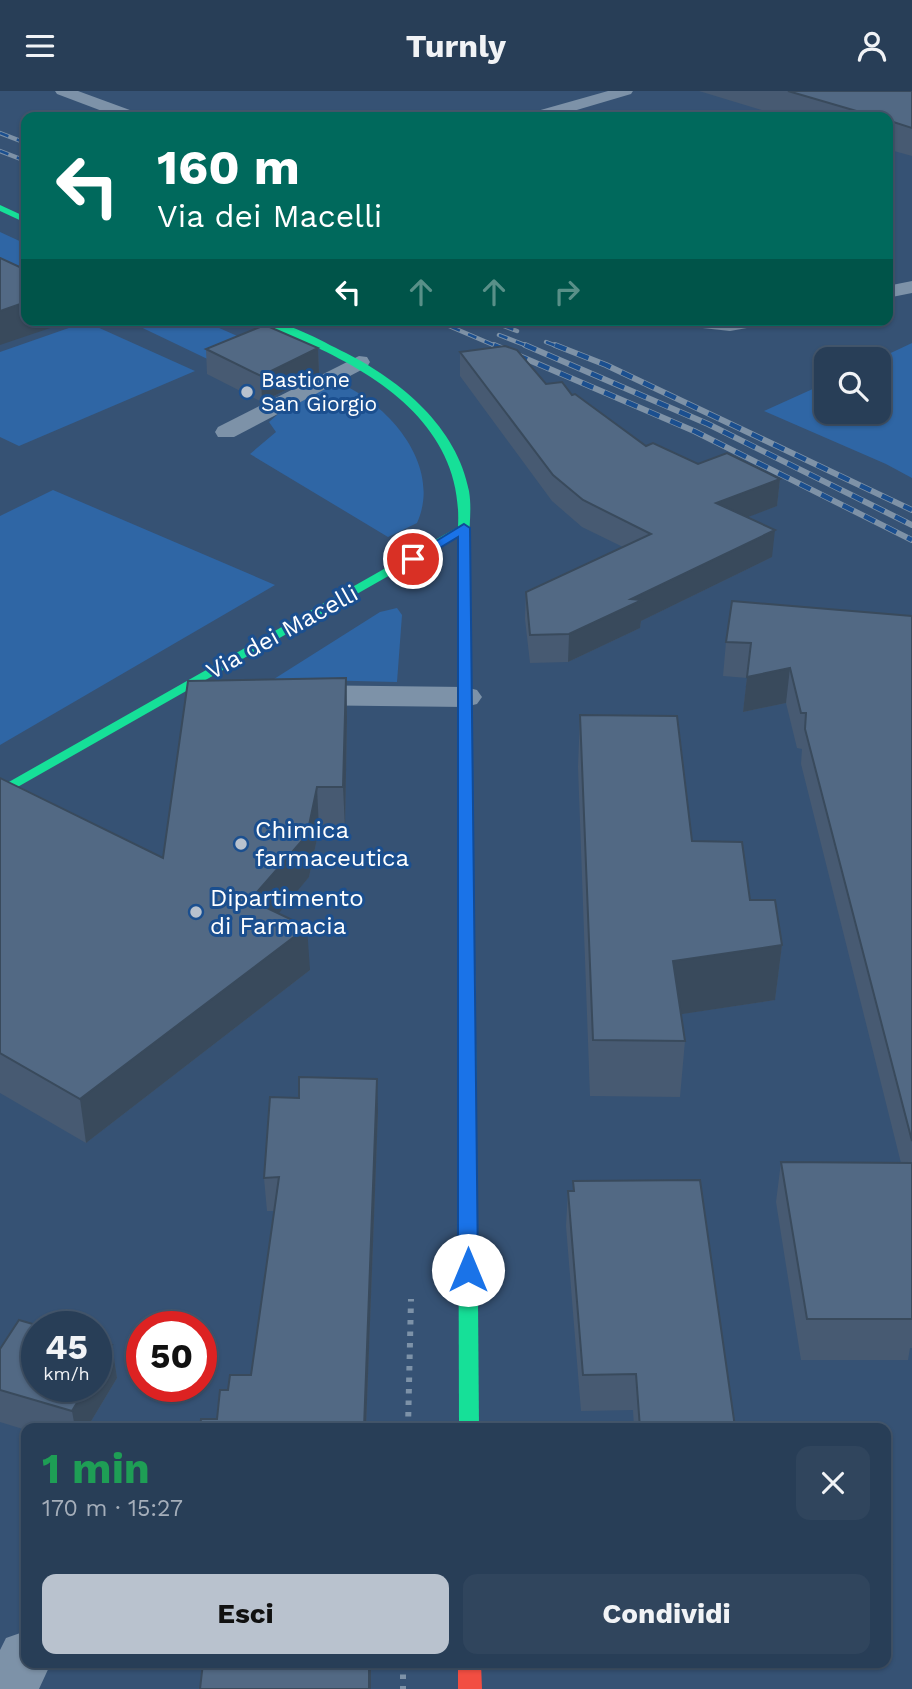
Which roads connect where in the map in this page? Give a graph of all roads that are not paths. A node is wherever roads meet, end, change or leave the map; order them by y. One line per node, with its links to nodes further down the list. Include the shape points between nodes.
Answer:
1 (63, 91): 3 (lane)
2 (625, 91): 4 (lane)
3 (119, 112)
4 (553, 112)
5 (0, 208): 6 (main road)
6 (21, 218)
7 (912, 287): 8 (lane)
8 (893, 291)
9 (276, 326): 10 (main road)
10 (359, 362): 11 (lane); 12 (main road, via 398,386 445,438 463,488)
11 (226, 432)
12 (464, 528): 13 (main road, Via dei Macelli); 14 (main road)
13 (172, 693): 14 (street, Via dei Macelli); 15 (main road, Via dei Macelli)
14 (466, 697): 16 (main road)
15 (0, 793)
16 (469, 1423)
17 (21, 1666): 19 (street)
18 (470, 1668): 20 (main road)
19 (10, 1689)
20 (470, 1689)

